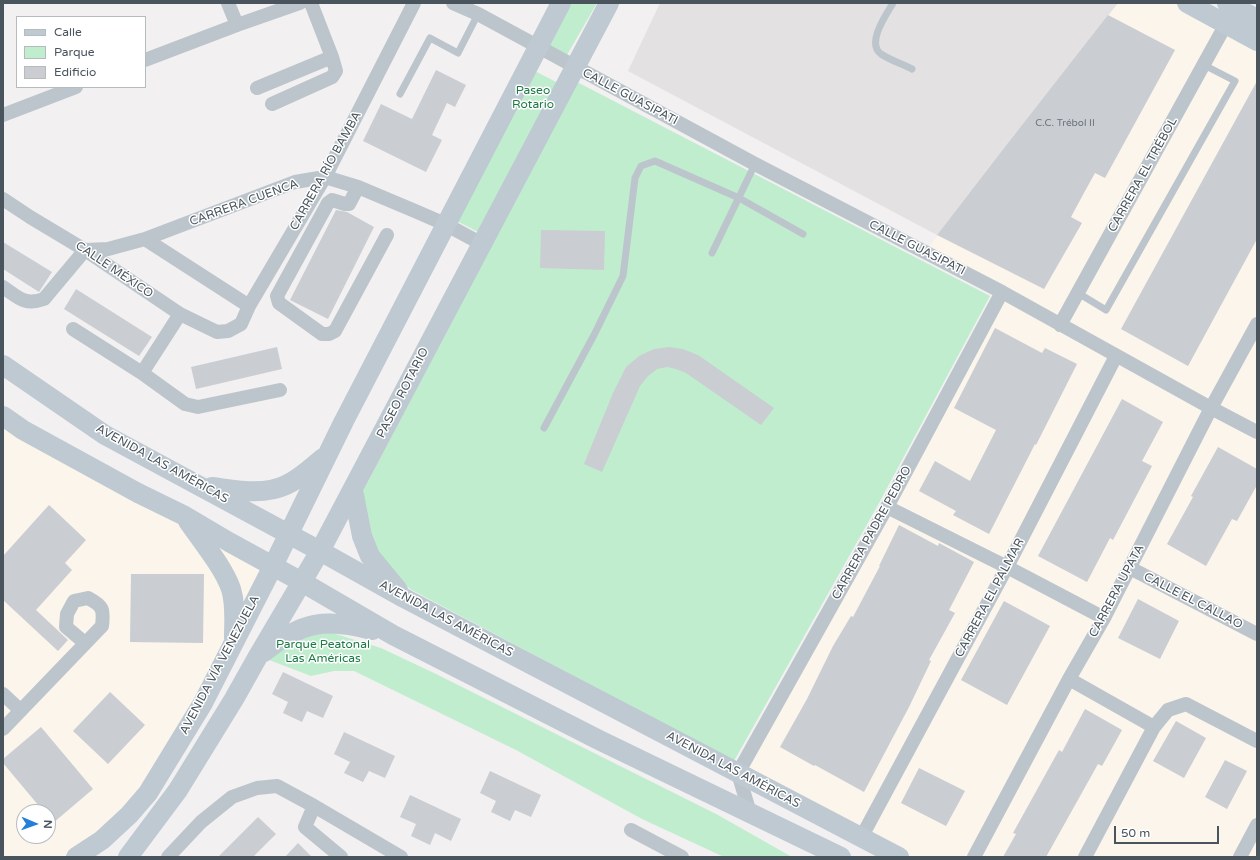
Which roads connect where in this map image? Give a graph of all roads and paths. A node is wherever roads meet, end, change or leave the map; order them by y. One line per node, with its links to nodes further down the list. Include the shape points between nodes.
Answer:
1 (228, 3): 14 (street)
2 (300, 3): 14 (street)
3 (311, 3): 17 (street)
4 (414, 3): 28 (street, CARRERA RÍO BAMBA)
5 (453, 3): 11 (street, CALLE GUASIPATI)
6 (561, 3): 16 (main road)
7 (609, 3): 20 (main road, PASEO ROTARIO)
8 (893, 3): 21 (lane, via 874,38 875,45 880,53)
9 (1187, 3): 13 (main road)
10 (1227, 3): 12 (main road)
11 (478, 14): 16 (street, CALLE GUASIPATI); 24 (lane, via 458,53 430,38)
12 (1257, 19)
13 (1226, 24): 15 (main road); 19 (street, CARRERA EL TRÉBOL)
14 (237, 25): 18 (street)
15 (1257, 41)
16 (537, 46): 20 (street, CALLE GUASIPATI); 32 (main road)
17 (332, 57): 23 (street); 25 (street, via 336,71 332,77)
18 (146, 60)
19 (1204, 65): 41 (street, CARRERA EL TRÉBOL); 41 (lane, via 1236,81 1106,310)
20 (575, 67): 27 (street, CALLE GUASIPATI); 36 (main road, PASEO ROTARIO)
21 (912, 69)
22 (73, 88): 26 (street)
23 (257, 88)
24 (400, 94)
25 (272, 104)
26 (3, 115)
27 (754, 164): 30 (lane); 40 (street, CALLE GUASIPATI)
28 (326, 177): 29 (street, CARRERA CUENCA); 35 (street, CARRERA CUENCA, via 295,182); 42 (street, CARRERA RÍO BAMBA)
29 (358, 187): 32 (street, CARRERA CUENCA); 34 (street, via 349,204 332,200 328,203 277,296 280,303 322,334 335,331)
30 (739, 198): 33 (lane); 38 (lane); 55 (lane, via 655,161 641,166 635,178 623,276)
31 (3, 199): 37 (street, CALLE MÉXICO)
32 (445, 224): 36 (street, CARRERA CUENCA); 58 (main road)
33 (803, 234)
34 (387, 235)
35 (145, 239): 37 (street, CARRERA CUENCA, via 108,249); 42 (street)
36 (482, 244): 60 (main road, PASEO ROTARIO)
37 (85, 250): 39 (street, via 44,299 34,303 23,301); 43 (street, CALLE MÉXICO)
38 (712, 253)
39 (3, 287)
40 (1002, 292): 45 (street, CALLE GUASIPATI); 61 (street, CARRERA PADRE PEDRO)
41 (1078, 293): 45 (street, CARRERA EL TRÉBOL)
42 (249, 306): 47 (street, CARRERA RÍO BAMBA, via 241,324)
43 (180, 314): 47 (street, CALLE MÉXICO, via 217,332); 50 (street)
44 (1257, 324): 52 (street, CARRERA UPATA)
45 (1060, 325): 48 (street, CALLE GUASIPATI)
46 (74, 329): 50 (street)
47 (228, 331)
48 (1116, 356): 52 (street, CALLE GUASIPATI); 66 (street, CARRERA EL PALMAR)
49 (3, 365): 59 (main road, AVENIDA LAS AMÉRICAS, via 105,435)
50 (142, 373): 51 (street, via 185,404 198,407)
51 (280, 390)
52 (1211, 408): 57 (street, CALLE GUASIPATI); 67 (street, CARRERA UPATA)
53 (3, 416): 56 (main road)
54 (3, 427): 56 (street)
55 (544, 428)
56 (23, 430): 62 (main road)
57 (1257, 432)
58 (328, 454): 59 (main road, via 285,486 260,492); 63 (main road)
59 (198, 485): 63 (main road, AVENIDA LAS AMÉRICAS)
60 (353, 490): 64 (main road, PASEO ROTARIO); 69 (main road, via 362,536 370,556)
61 (887, 507): 66 (street); 82 (street, CARRERA PADRE PEDRO)
62 (185, 516): 65 (main road); 73 (main road, via 222,570 231,589 234,605)
63 (289, 534): 64 (main road, AVENIDA LAS AMÉRICAS); 65 (main road, AVENIDA VÍA VENEZUELA)
64 (320, 551): 68 (main road, AVENIDA VÍA VENEZUELA); 69 (main road, AVENIDA LAS AMÉRICAS)
65 (273, 566): 68 (main road); 73 (main road, AVENIDA VÍA VENEZUELA)
66 (1007, 567): 70 (street); 87 (street, CARRERA EL PALMAR)
67 (1130, 568): 70 (street, CARRERA UPATA); 71 (street, CALLE EL CALLAO)
68 (302, 582): 72 (main road); 75 (main road, AVENIDA VÍA VENEZUELA)
69 (404, 598): 82 (main road, AVENIDA LAS AMÉRICAS)
70 (1104, 618): 76 (street, CARRERA UPATA)
71 (1257, 634)
72 (392, 635): 75 (main road, via 345,624 324,623 306,626 278,641); 84 (main road)
73 (234, 642): 88 (main road, AVENIDA VÍA VENEZUELA, via 203,702 148,792 129,816 102,840)
74 (85, 643): 78 (street)
75 (257, 658): 89 (main road, AVENIDA VÍA VENEZUELA, via 178,790)
76 (1069, 679): 79 (street); 96 (street, CARRERA UPATA)
77 (3, 694): 78 (street)
78 (20, 710): 80 (street)
79 (1154, 727): 81 (street, via 1168,710 1186,704); 97 (street)
80 (3, 729)
81 (1257, 741)
82 (738, 773): 84 (street); 87 (main road, AVENIDA LAS AMÉRICAS)
83 (314, 806): 90 (street, via 276,786 257,788 232,797 201,822); 91 (street, via 305,827); 92 (street)
84 (750, 813): 94 (main road)
85 (1257, 825): 98 (street)
86 (631, 830): 93 (street)
87 (861, 838): 95 (main road, AVENIDA LAS AMÉRICAS)
88 (76, 857)
89 (128, 857)
90 (168, 857)
91 (341, 857)
92 (401, 857)
93 (682, 857)
94 (841, 857)
95 (899, 857)
96 (974, 857)
97 (1085, 857)
98 (1240, 857)

